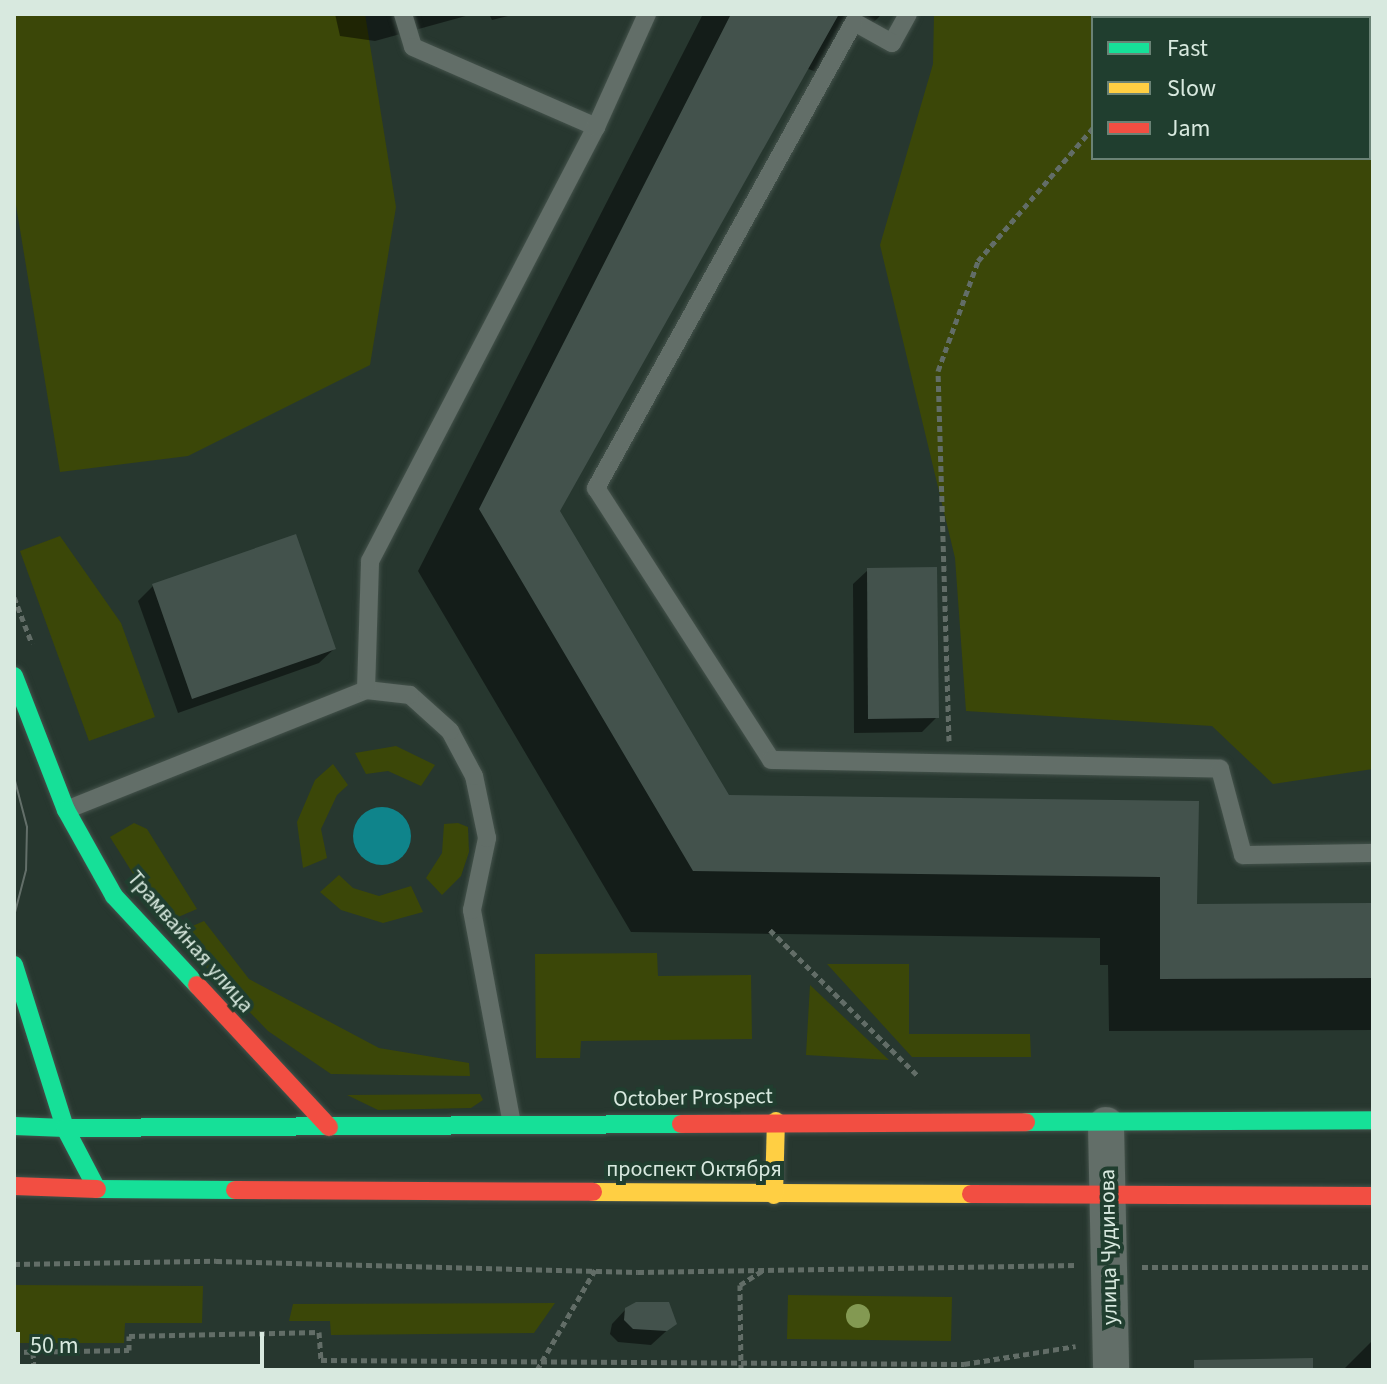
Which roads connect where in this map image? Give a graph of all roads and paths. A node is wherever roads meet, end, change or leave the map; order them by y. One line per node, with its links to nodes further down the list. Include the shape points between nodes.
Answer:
1 (403, 14): 4 (lane, via 413,47)
2 (647, 14): 4 (lane)
3 (908, 14): 8 (lane, via 892,43 854,22 596,488 771,760)
4 (596, 127): 7 (lane, via 370,561)
5 (1091, 130): 8 (path, via 978,261 938,371)
6 (14, 676): 9 (main road, Трамвайная улица)
7 (366, 690): 9 (lane); 16 (lane, via 410,695 450,731 474,776 487,838 472,910)
8 (950, 763): 10 (lane, via 1220,769 1243,855)
9 (66, 810): 19 (main road, Трамвайная улица, via 114,896)
10 (1373, 853)
11 (770, 930): 13 (path)
12 (14, 965): 20 (main road)
13 (919, 1077)
14 (1373, 1120): 17 (main road, October Prospect)
15 (776, 1121): 16 (main road, October Prospect); 17 (main road, October Prospect); 23 (main road)
16 (512, 1124): 19 (main road, October Prospect)
17 (1106, 1125): 25 (street, улица Чудинова)
18 (14, 1126): 20 (main road, October Prospect)
19 (329, 1127): 20 (main road, October Prospect)
20 (65, 1128): 22 (main road)
21 (14, 1186): 22 (main road, проспект Октября)
22 (97, 1189): 23 (main road, проспект Октября)
23 (774, 1195): 25 (main road, проспект Октября)
24 (1373, 1196): 25 (main road, проспект Октября)
25 (1108, 1197): 34 (street, улица Чудинова)
26 (14, 1264): 31 (path, via 222,1261)
27 (1086, 1265): 30 (path)
28 (1134, 1267): 29 (path)
29 (1373, 1267)
30 (763, 1269): 31 (path); 36 (path, via 740,1285)
31 (595, 1270): 35 (path)
32 (14, 1352): 33 (path)
33 (33, 1352): 35 (path, via 129,1350 129,1336 319,1332 321,1360); 38 (path)
34 (1111, 1355): 37 (path)
35 (541, 1361): 36 (path); 39 (path)
36 (740, 1362): 37 (path); 40 (path)
37 (964, 1367)
38 (34, 1370)
39 (537, 1370)
40 (741, 1370)

